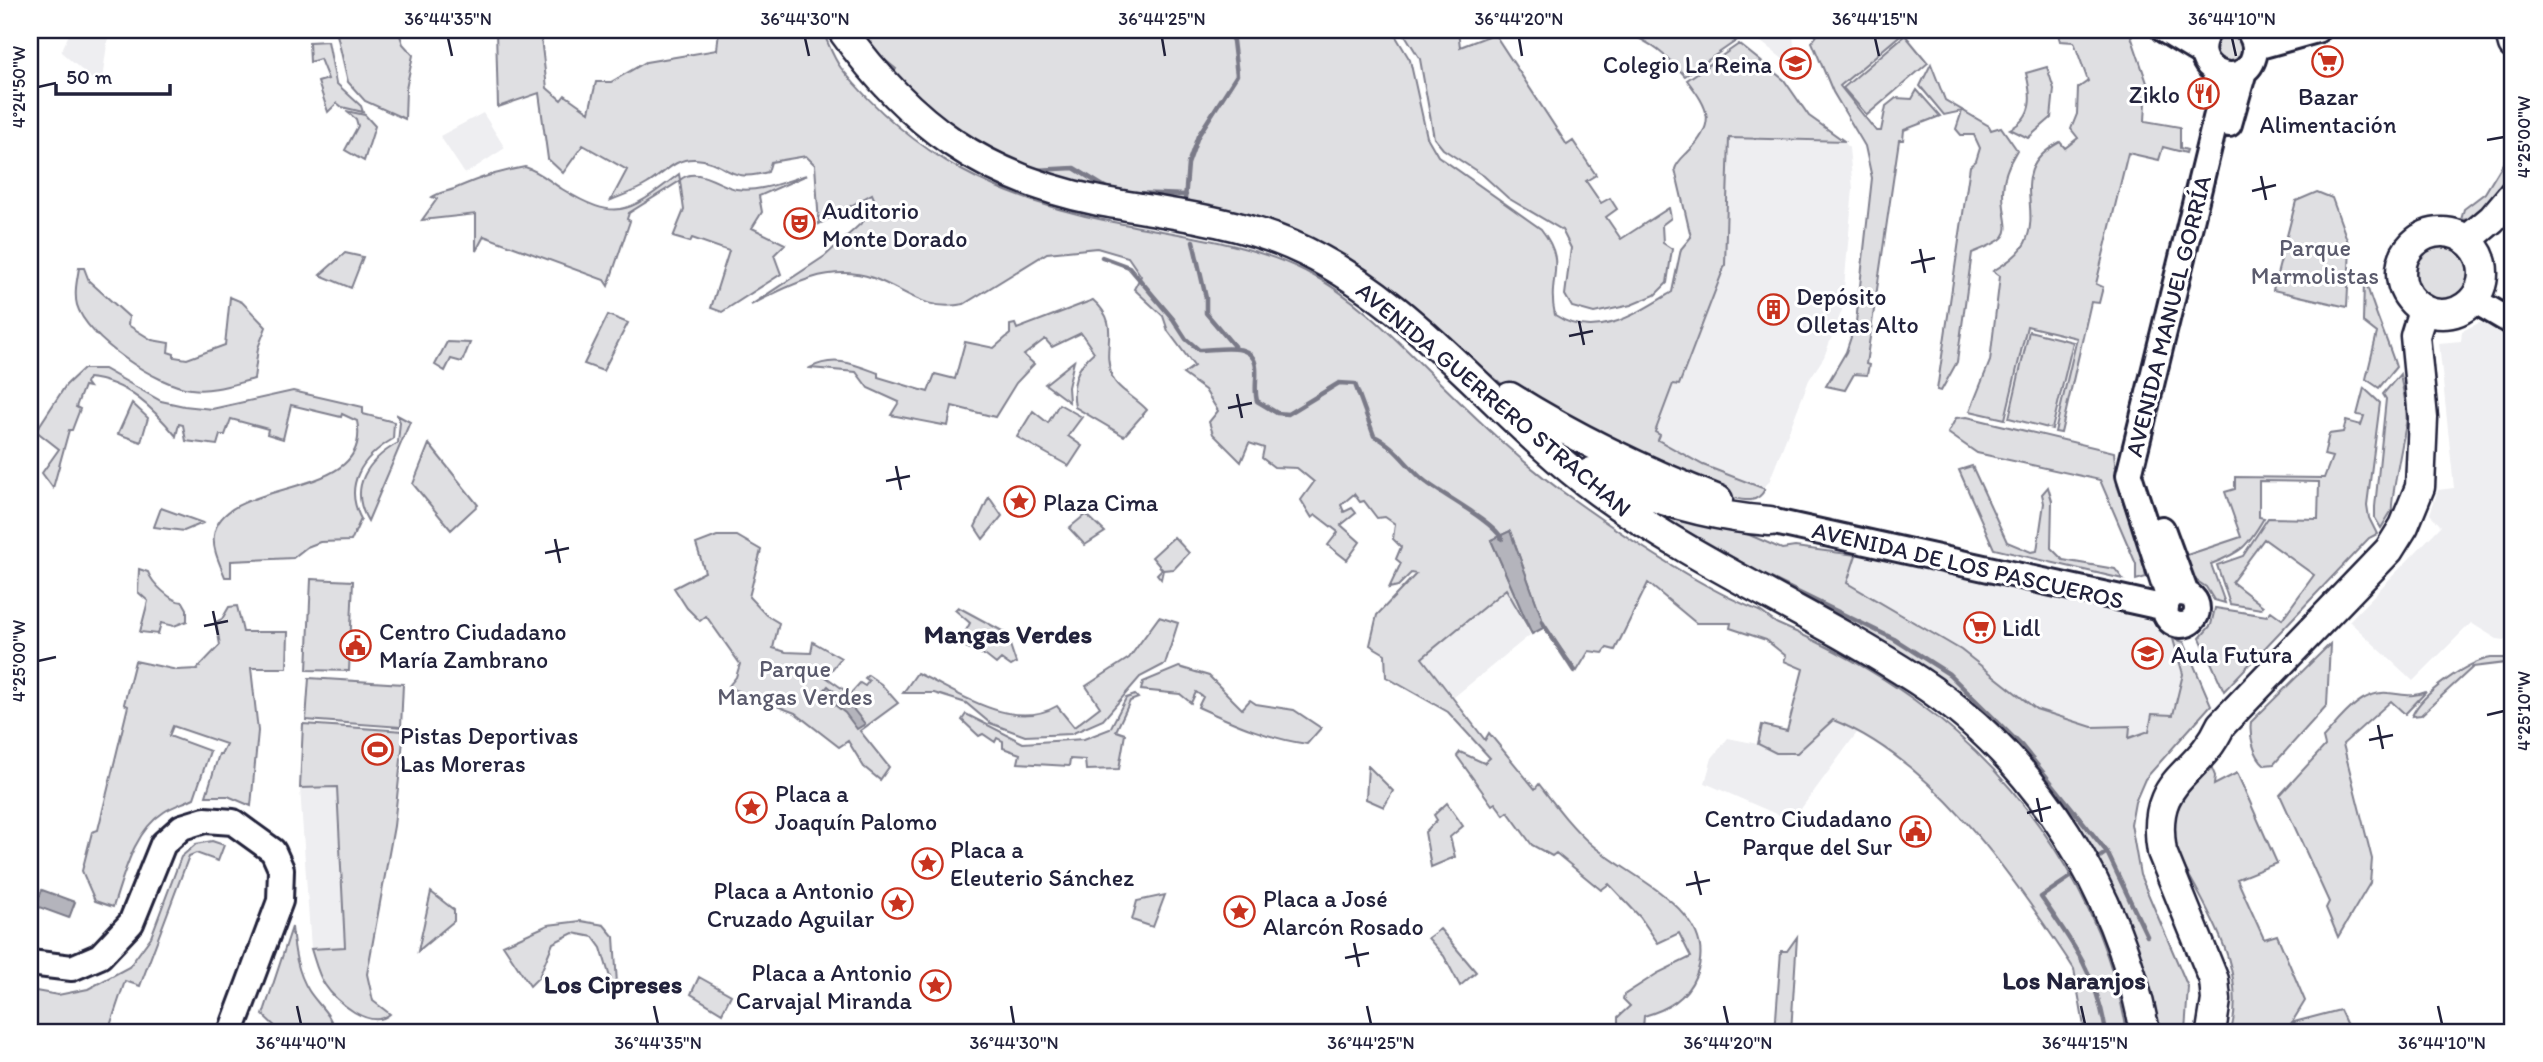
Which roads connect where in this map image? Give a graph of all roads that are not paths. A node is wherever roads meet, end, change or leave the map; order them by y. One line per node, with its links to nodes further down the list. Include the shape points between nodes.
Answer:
1 (832, 30): 16 (main road, AVENIDA GUERRERO STRACHAN, via 858,71 922,136 1002,184 1042,198 1200,228 1258,245 1326,276)
2 (842, 30): 16 (main road, AVENIDA GUERRERO STRACHAN, via 892,93 928,126 981,161 1044,189 1202,218 1294,246 1378,298)
3 (2164, 30): 7 (main road)
4 (2317, 30): 6 (main road)
5 (2509, 30): 8 (main road)
6 (2252, 38): 9 (main road, AVENIDA MANUEL GORRÍA, via 2252,62)
7 (2208, 43): 9 (main road, via 2229,75); 19 (main road, AVENIDA MANUEL GORRÍA, via 2220,92 2218,110 2129,475)
8 (2513, 45)
9 (2244, 71): 19 (main road, AVENIDA MANUEL GORRÍA, via 2145,474)
10 (2513, 194): 12 (main road)
11 (2513, 215): 12 (main road)
12 (2473, 248): 13 (main road, via 2483,281); 14 (main road, via 2457,235 2438,232 2418,239 2406,253 2403,287)
13 (2474, 300): 14 (main road, via 2458,312 2439,315); 15 (main road)
14 (2423, 310): 20 (main road, via 2415,336 2424,448 2420,487 2404,526 2389,550)
15 (2513, 323)
16 (1445, 365): 17 (main road, via 1531,447); 18 (main road, via 1649,473); 23 (main road, AVENIDA GUERRERO STRACHAN, via 1525,452 1591,504 1661,549 1850,651 1913,690 1971,736 2018,785 2069,858 2109,944)
17 (1555, 456): 18 (main road, via 1662,501 1737,519); 24 (main road, AVENIDA GUERRERO STRACHAN, via 1667,538 1920,682 1979,729 2031,783 2078,850 2119,937)
18 (1770, 521): 19 (main road, AVENIDA DE LOS PASCUEROS)
19 (2173, 600)
20 (2221, 726): 25 (main road, via 2207,729 2168,770 2148,812 2146,833 2148,855 2202,984 2205,1004); 26 (main road, via 2168,793 2159,832 2174,884 2210,971 2216,1000)
21 (30, 963): 22 (main road, via 72,968 100,956 131,923 163,844 182,827 233,821 273,851 286,868 280,901)
22 (231, 1032)
23 (2134, 1032)
24 (2145, 1032)
25 (2200, 1032)
26 (2213, 1032)

